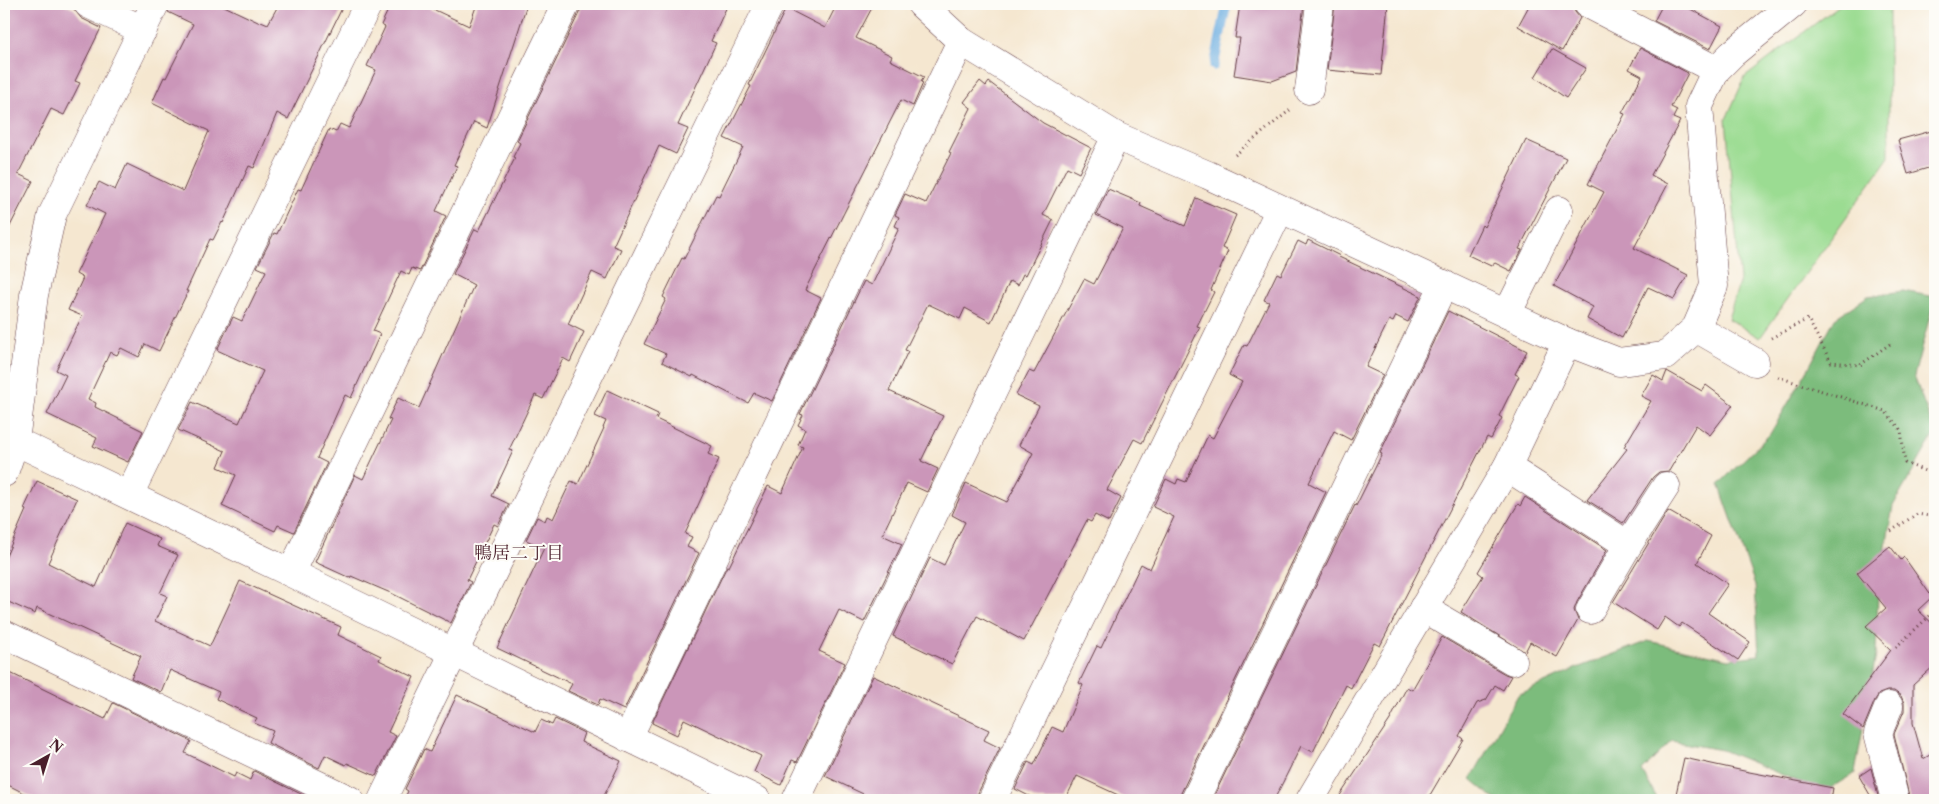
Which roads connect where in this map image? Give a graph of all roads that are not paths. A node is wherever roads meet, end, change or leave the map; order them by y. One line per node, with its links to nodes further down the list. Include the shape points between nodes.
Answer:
1 (88, 4): 10 (street)
2 (156, 4): 10 (street)
3 (368, 4): 26 (street)
4 (566, 4): 28 (street)
5 (770, 4): 32 (street)
6 (921, 4): 11 (street)
7 (1320, 4): 13 (street)
8 (1588, 4): 12 (street)
9 (1793, 4): 12 (street)
10 (143, 30): 22 (street, via 52,215 34,295)
11 (961, 41): 14 (street); 35 (street)
12 (1716, 70): 19 (street, via 1699,106 1714,286)
13 (1309, 90)
14 (1116, 136): 15 (street); 39 (street)
15 (1280, 209): 17 (street); 40 (street)
16 (1559, 210): 18 (street)
17 (1444, 284): 18 (street); 41 (street)
18 (1507, 314): 20 (street)
19 (1696, 328): 20 (street, via 1666,356 1619,362); 21 (street)
20 (1566, 342): 23 (street)
21 (1755, 362)
22 (14, 441): 24 (street); 26 (street)
23 (1507, 468): 27 (street); 29 (street)
24 (4, 472)
25 (1666, 486): 27 (street)
26 (129, 496): 28 (street)
27 (1628, 544): 30 (street)
28 (291, 573): 32 (street)
29 (1423, 608): 33 (street); 42 (street)
30 (1590, 610)
31 (4, 634): 36 (street)
32 (454, 652): 35 (street); 37 (street)
33 (1513, 661)
34 (1889, 706): 43 (street, via 1878,733)
35 (628, 738): 38 (street)
36 (350, 800)
37 (382, 800)
38 (757, 800)
39 (796, 800)
40 (992, 800)
41 (1195, 800)
42 (1310, 800)
43 (1895, 800)

